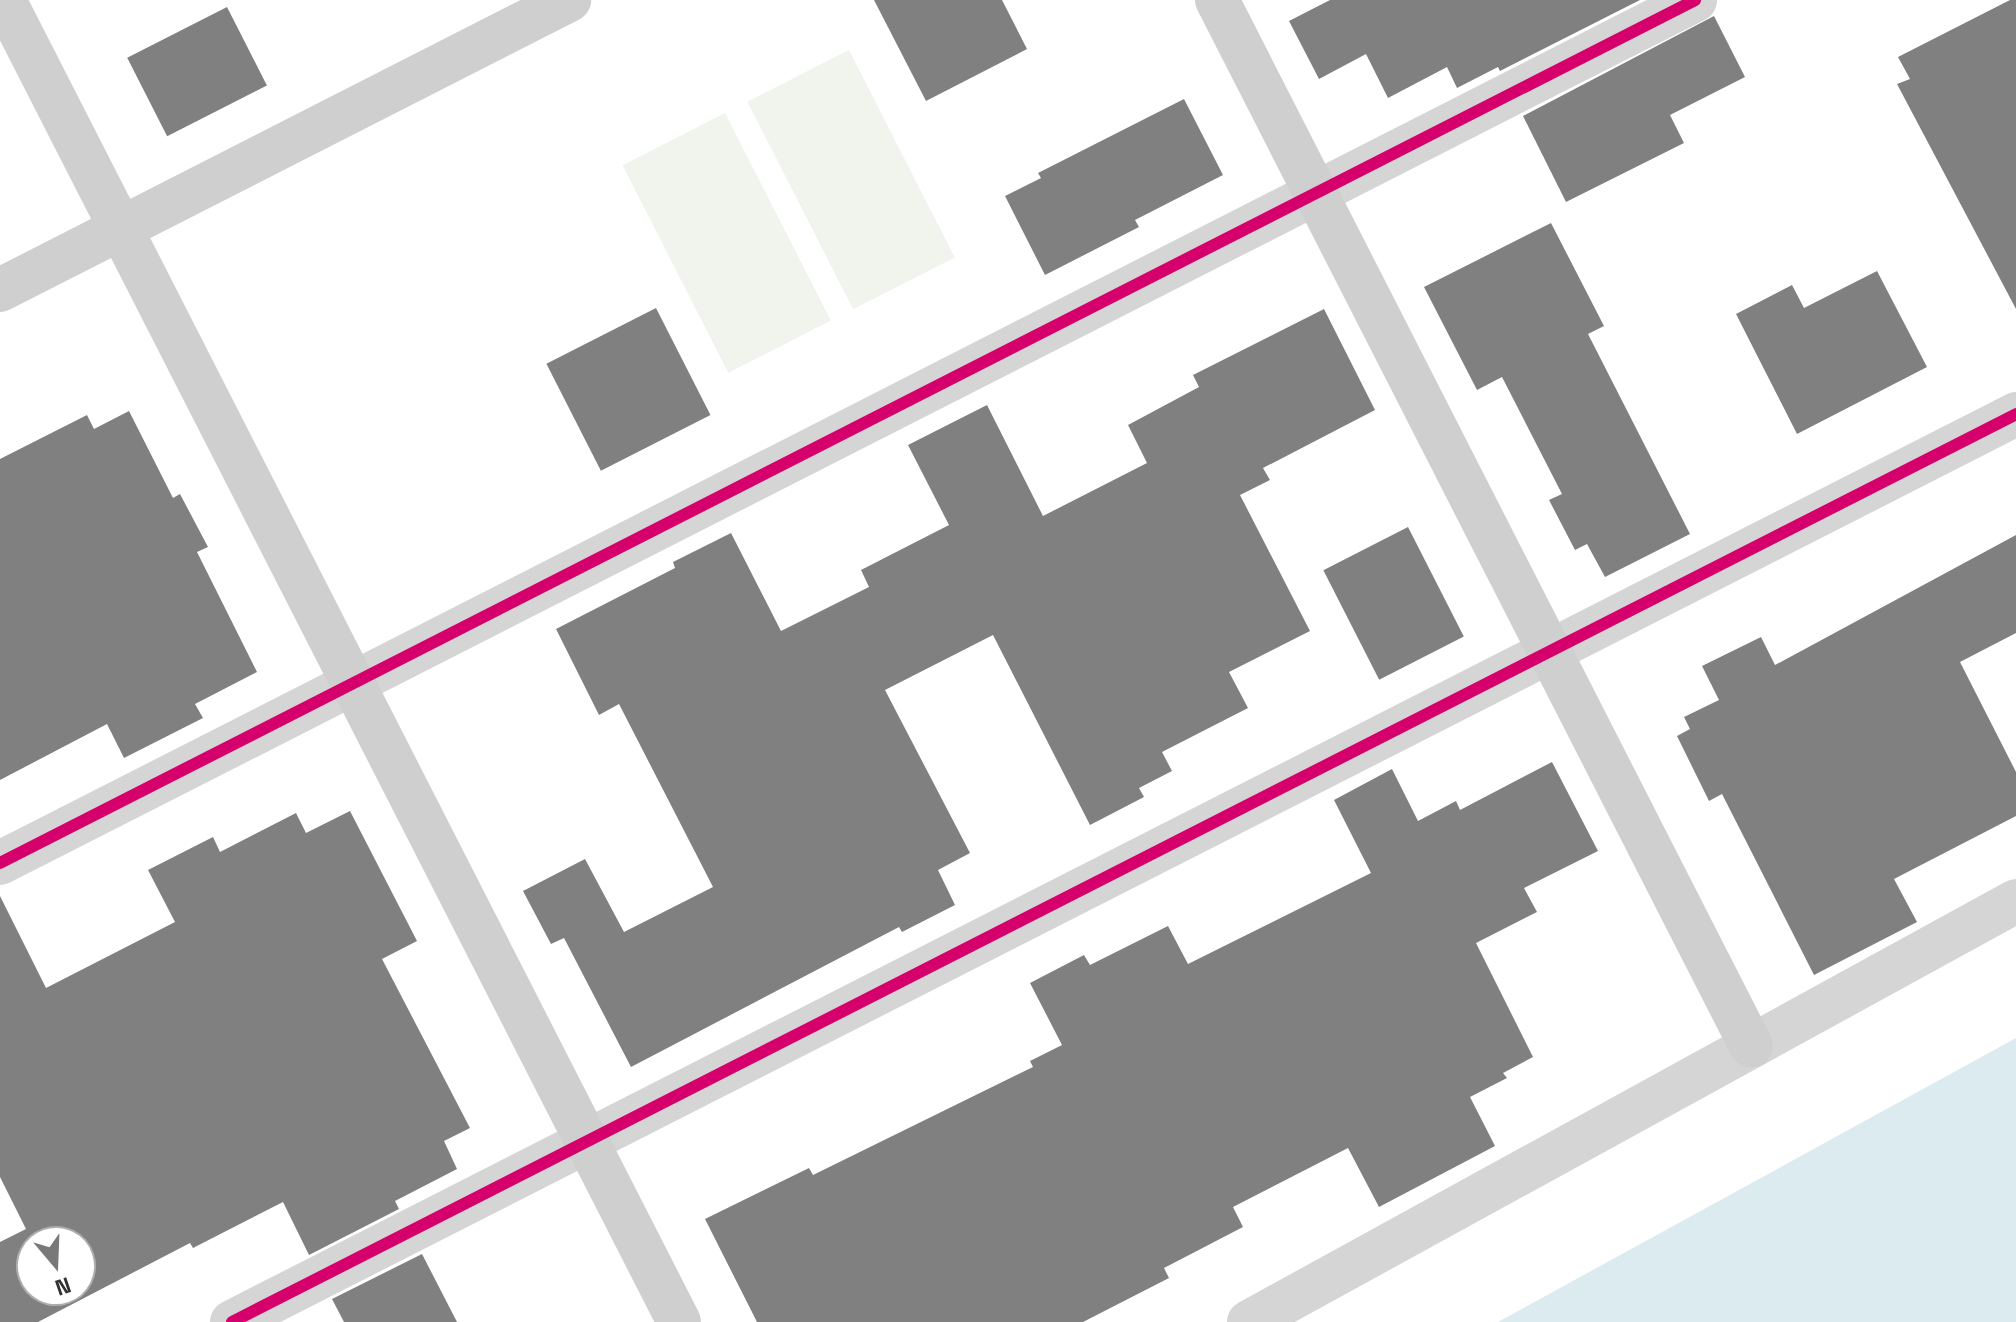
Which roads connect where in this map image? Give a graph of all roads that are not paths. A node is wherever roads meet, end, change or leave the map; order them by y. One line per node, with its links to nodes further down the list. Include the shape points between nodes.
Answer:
1 (4, 0): 6 (street)
2 (569, 0): 6 (street)
3 (1217, 0): 5 (street)
4 (1695, 0): 5 (street)
5 (1315, 193): 9 (street); 10 (street)
6 (120, 228): 7 (street); 10 (street)
7 (0, 290)
8 (2016, 414): 9 (street)
9 (1549, 652): 13 (street); 14 (street)
10 (353, 684): 11 (street); 14 (street)
11 (0, 863)
12 (2016, 901): 13 (street)
13 (1751, 1046): 17 (street)
14 (587, 1141): 15 (street); 16 (street)
15 (232, 1322)
16 (679, 1322)
17 (1249, 1322)

